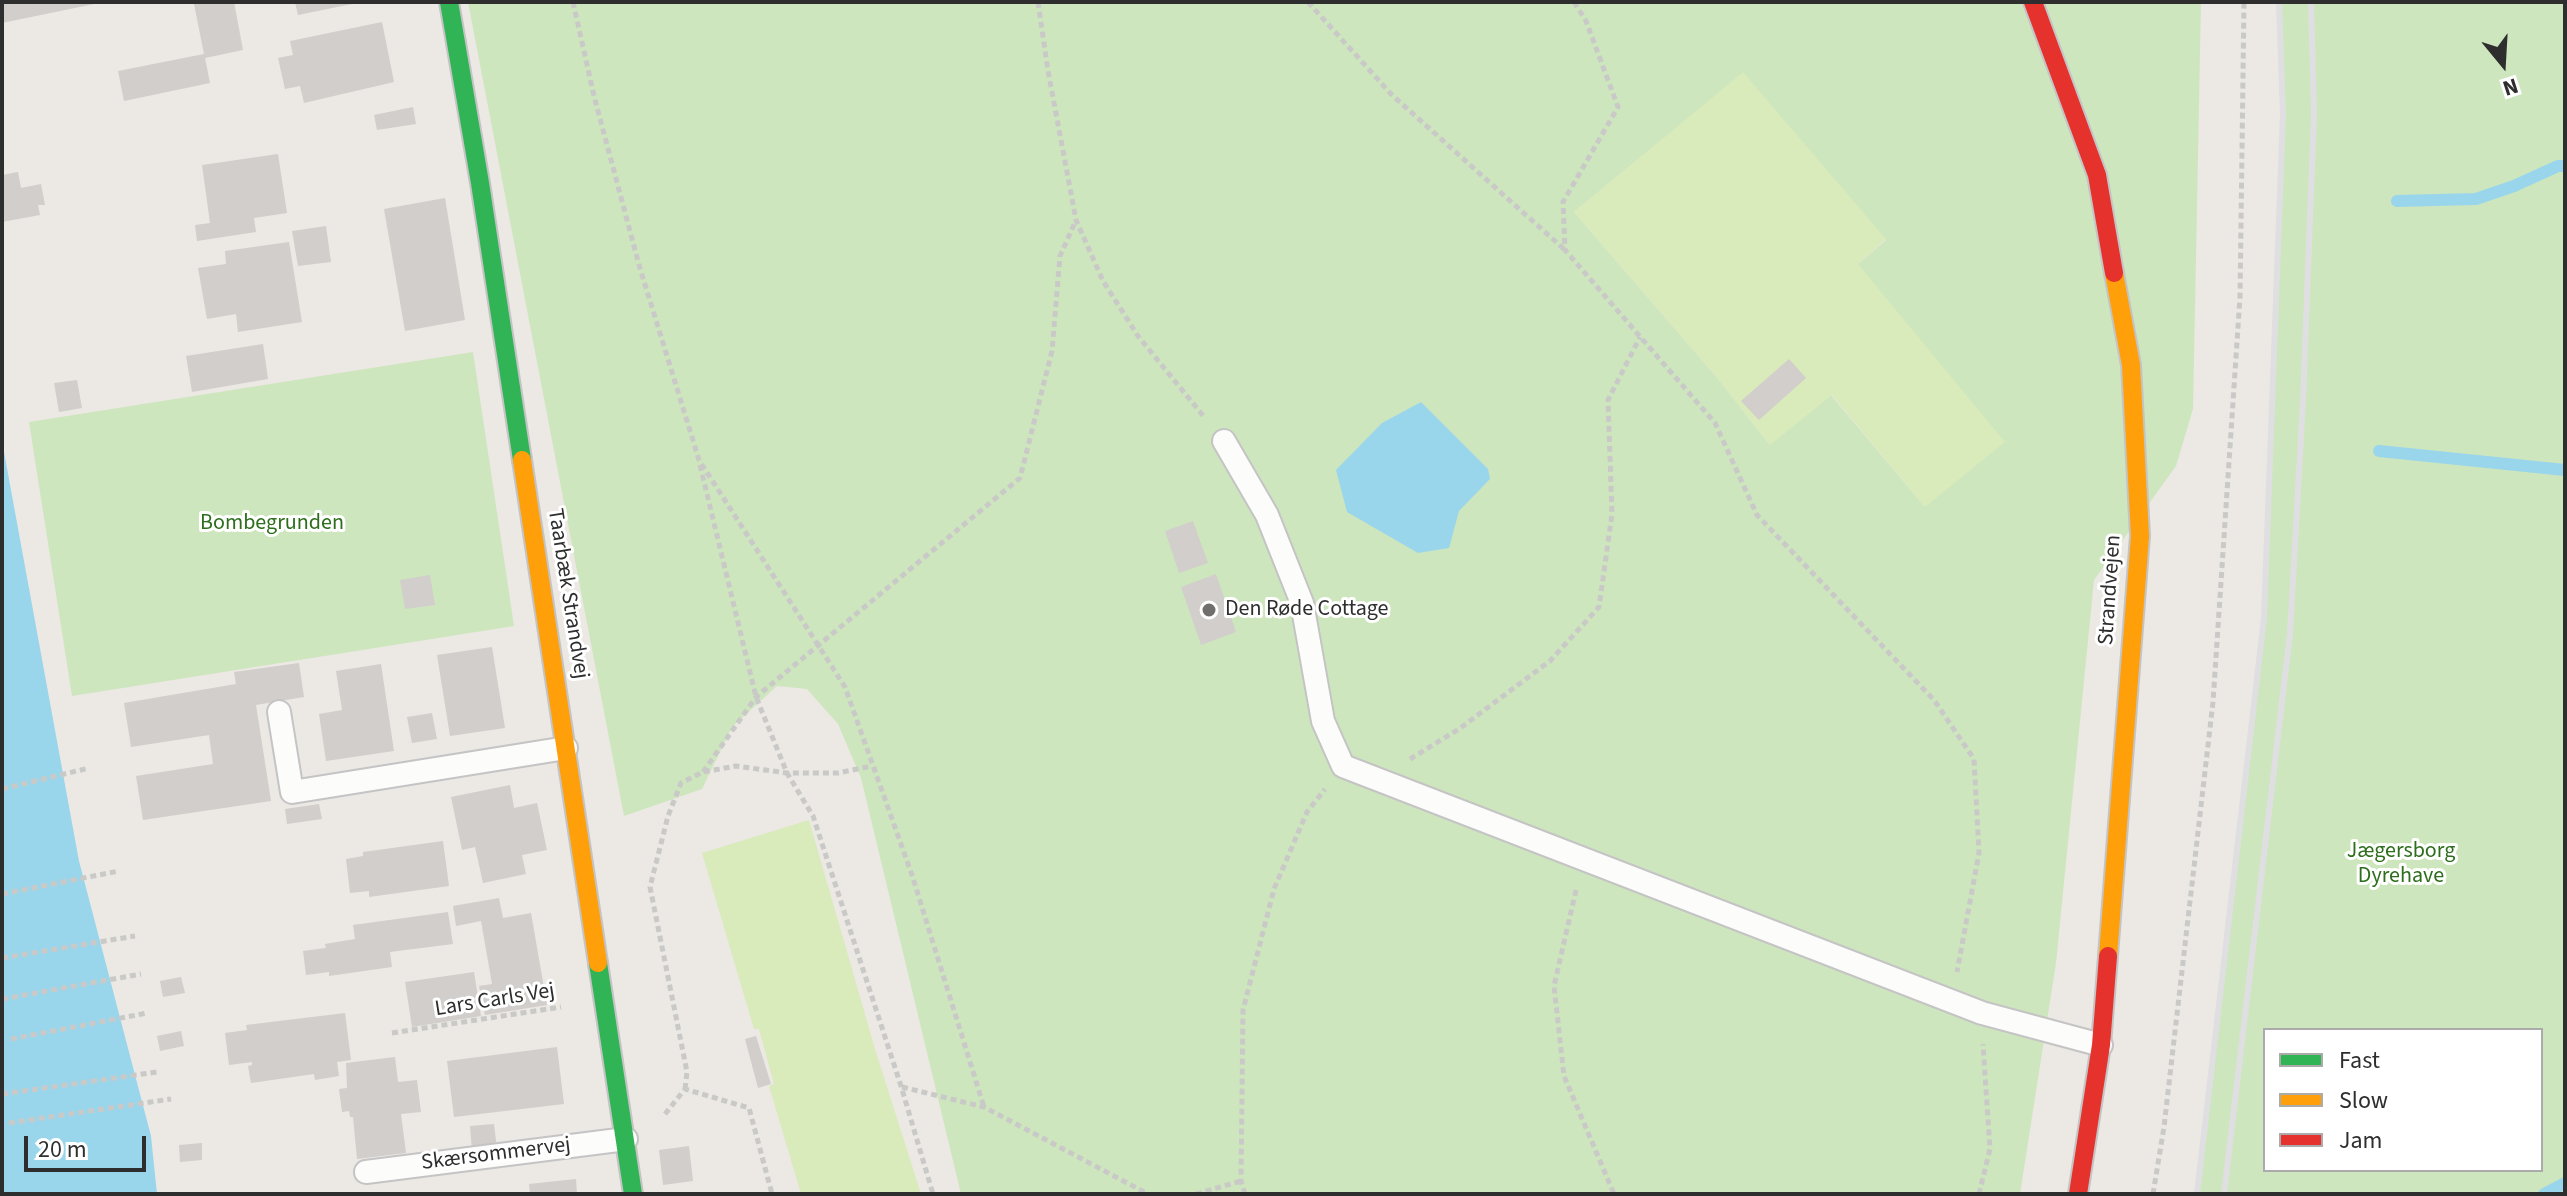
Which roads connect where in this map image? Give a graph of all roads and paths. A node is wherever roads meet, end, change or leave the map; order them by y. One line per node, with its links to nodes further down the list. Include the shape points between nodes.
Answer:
1 (449, 2): 16 (street, Taarbæk Strandvej)
2 (573, 2): 12 (path, via 639,265)
3 (1038, 2): 8 (path)
4 (1308, 2): 9 (path, via 1392,95)
5 (1574, 2): 9 (path, via 1618,107 1563,202)
6 (2033, 2): 37 (street, Strandvejen, via 2097,175 2131,365 2140,536)
7 (2244, 2): 58 (path, via 2240,297 2213,702)
8 (1076, 220): 11 (path, via 1103,281 1138,336); 13 (path, via 1060,256 1052,351 1020,478)
9 (1565, 250): 10 (path)
10 (1640, 337): 22 (path, via 1608,400 1612,514 1599,607 1550,661); 32 (path, via 1715,423 1757,515 1934,700 1974,759 1979,853)
11 (1224, 441): 18 (lane, via 1267,515 1302,603 1323,721)
12 (699, 460): 13 (path); 14 (path)
13 (819, 646): 14 (path); 17 (path, via 845,687)
14 (756, 697): 20 (path); 21 (path)
15 (279, 712): 16 (lane, via 292,792)
16 (566, 748): 31 (street, Taarbæk Strandvej)
17 (872, 766): 21 (path, via 838,773); 43 (path)
18 (1343, 766): 22 (lane); 48 (path, via 1307,812 1274,889 1243,1010)
19 (89, 768): 23 (path)
20 (703, 772): 21 (path, via 736,766); 40 (path, via 681,783 650,887 687,1072)
21 (787, 773): 39 (path, via 813,816)
22 (1380, 780): 24 (lane)
23 (2, 789)
24 (1583, 858): 32 (lane); 55 (path, via 1554,986 1564,1076)
25 (119, 871): 26 (path)
26 (2, 894)
27 (135, 936): 28 (path)
28 (2, 958)
29 (141, 974): 30 (path)
30 (2, 999)
31 (603, 1000): 35 (path, Lars Carls Vej); 46 (street, Taarbæk Strandvej)
32 (1952, 1001): 34 (lane)
33 (147, 1013): 36 (path)
34 (1982, 1013): 37 (lane); 56 (path, via 1990,1149)
35 (392, 1033)
36 (11, 1039)
37 (2101, 1045): 57 (street, Strandvejen)
38 (157, 1072): 41 (path)
39 (901, 1086): 43 (path); 51 (path)
40 (685, 1089): 45 (path); 50 (path, via 749,1108)
41 (2, 1094)
42 (171, 1099): 44 (path)
43 (984, 1107): 52 (path)
44 (9, 1123)
45 (656, 1126)
46 (626, 1139): 47 (lane, Skærsommervej); 49 (street, Taarbæk Strandvej)
47 (366, 1172)
48 (1241, 1181): 53 (path); 54 (path)
49 (633, 1194)
50 (772, 1194)
51 (933, 1194)
52 (1148, 1194)
53 (1196, 1194)
54 (1245, 1194)
55 (1614, 1194)
56 (1979, 1194)
57 (2078, 1194)
58 (2153, 1194)

